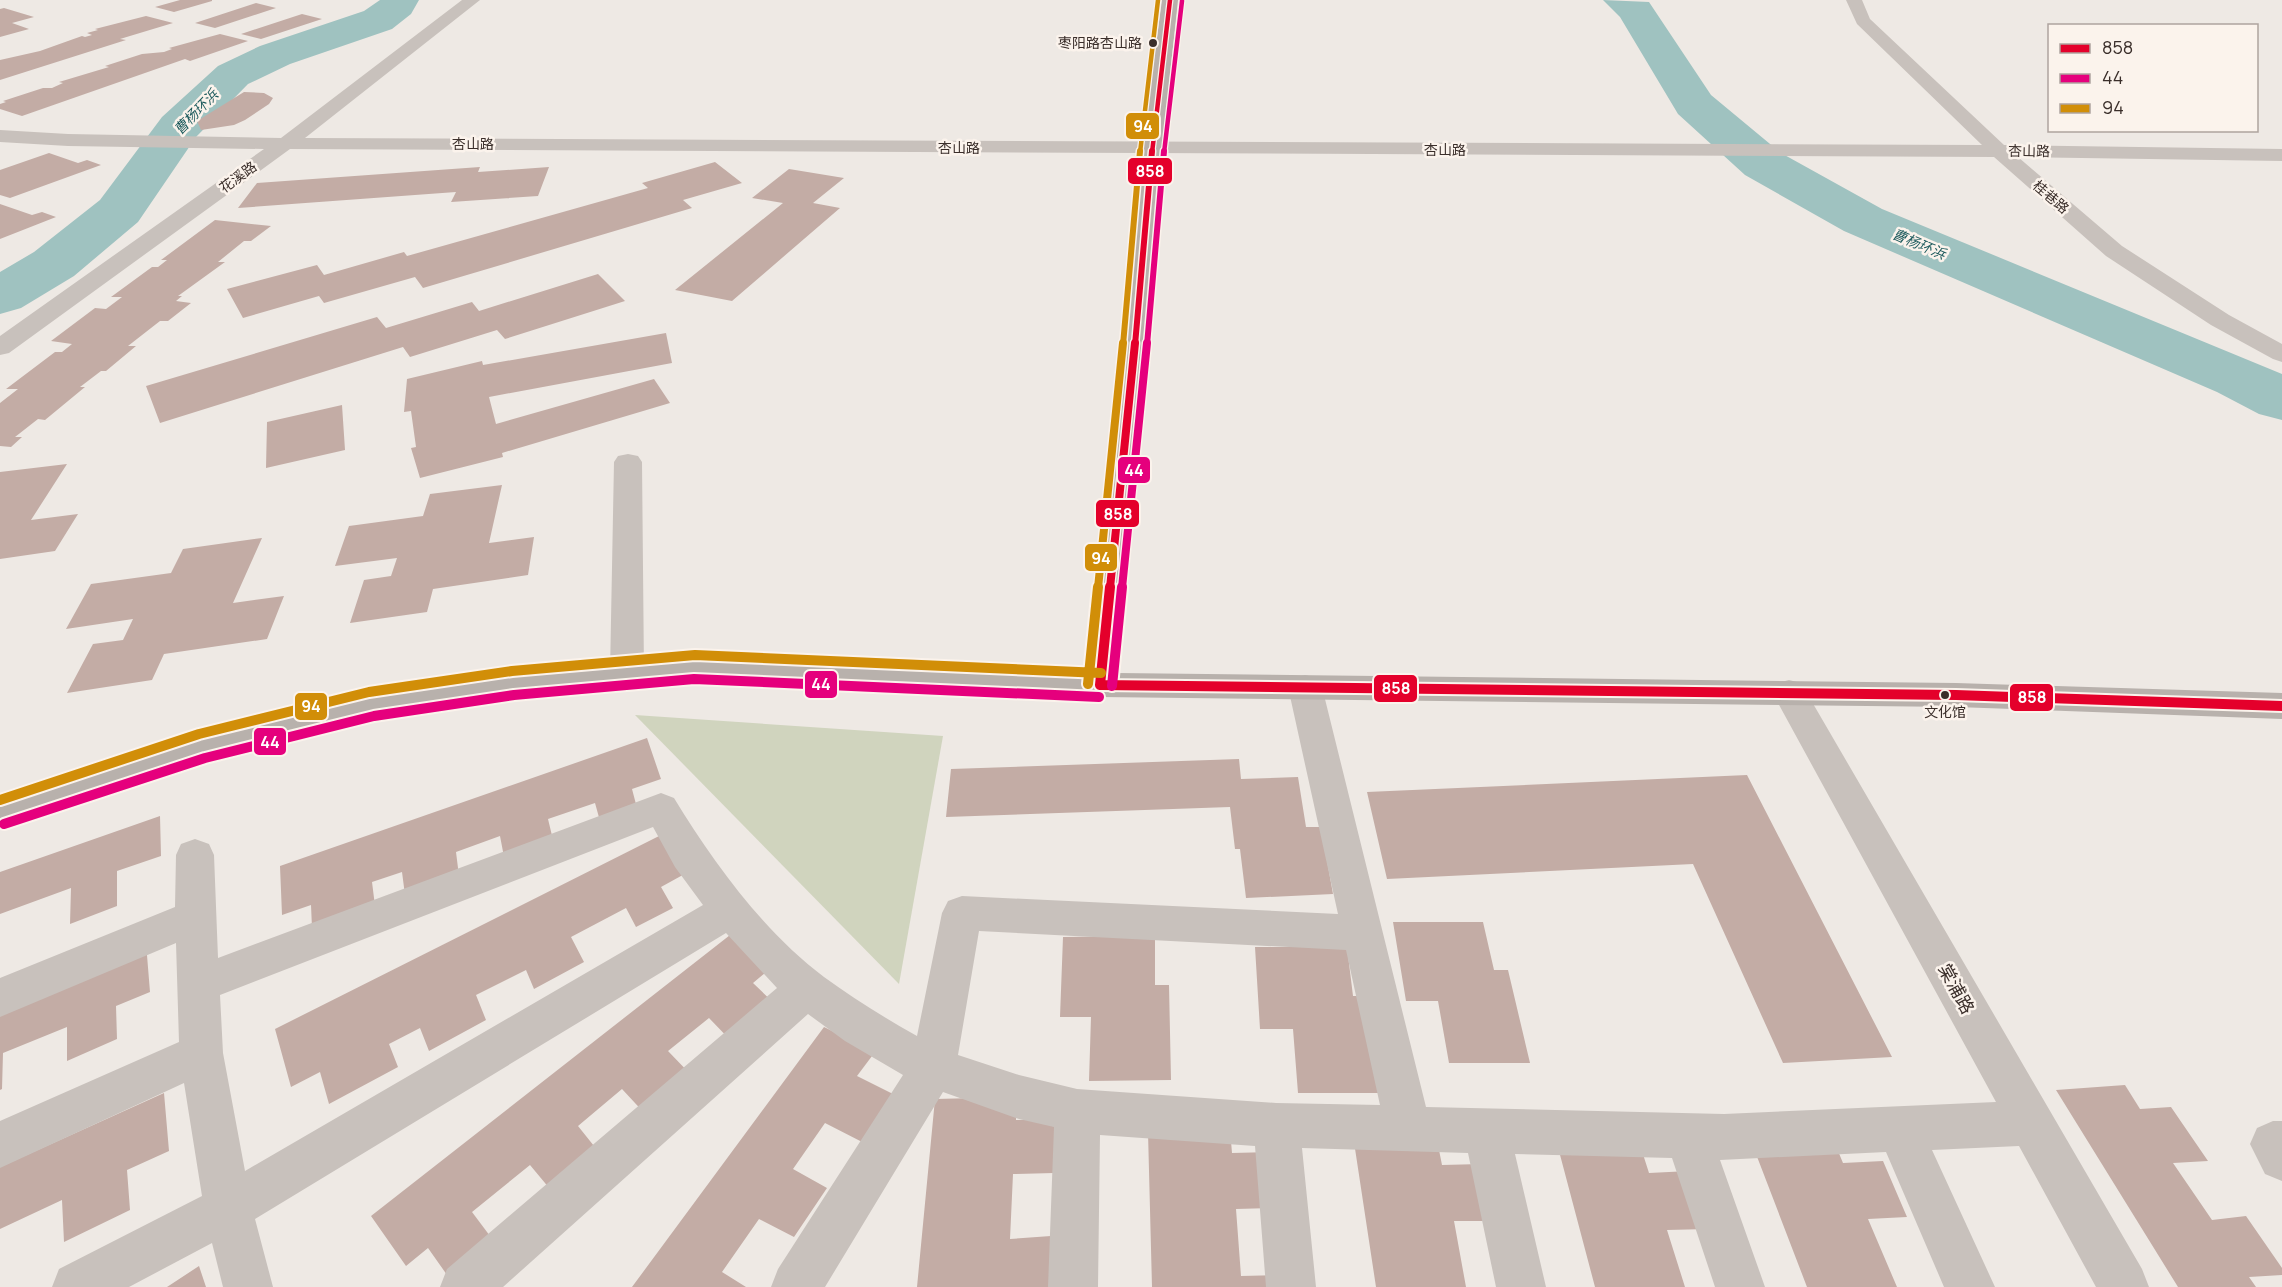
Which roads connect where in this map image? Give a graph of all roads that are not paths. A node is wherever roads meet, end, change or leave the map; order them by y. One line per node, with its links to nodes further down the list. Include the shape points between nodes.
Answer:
1 (472, 0): 5 (street, 花溪路)
2 (1170, 0): 6 (street)
3 (1854, 0): 7 (street, 桂巷路, via 1863,21)
4 (0, 136): 5 (street, 杏山路)
5 (286, 143): 6 (street, 杏山路); 9 (street, 花溪路)
6 (1152, 149): 7 (street, 杏山路); 13 (street)
7 (1999, 151): 8 (street, 杏山路); 10 (street, 桂巷路, via 2114,251 2220,320)
8 (2282, 156)
9 (0, 348)
10 (2282, 354)
11 (628, 462): 12 (street)
12 (627, 673): 13 (street, via 694,667); 17 (street, via 513,683 372,704 202,746)
13 (1100, 685): 14 (street)
14 (1305, 687): 15 (street); 21 (street)
15 (1789, 692): 16 (street); 28 (street, 棠浦路)
16 (2282, 706)
17 (0, 813)
18 (195, 855): 20 (street)
19 (730, 910): 22 (street, via 689,856 661,808); 23 (street); 37 (street)
20 (195, 917): 22 (street); 24 (street)
21 (1363, 933): 26 (street, via 962,913); 31 (street)
22 (197, 985): 25 (street)
23 (807, 989): 26 (street, via 860,1028); 40 (street)
24 (0, 998)
25 (201, 1053): 35 (street); 37 (street)
26 (933, 1068): 27 (street); 41 (street)
27 (1077, 1112): 29 (street); 42 (street)
28 (2031, 1123): 30 (street); 47 (street, 棠浦路)
29 (1276, 1125): 31 (street); 43 (street)
30 (1899, 1129): 33 (street); 46 (street)
31 (1409, 1130): 32 (street)
32 (1487, 1132): 33 (street); 44 (street)
33 (1688, 1136): 45 (street)
34 (2282, 1144): 36 (street, via 2273,1144)
35 (0, 1145)
36 (2282, 1158)
37 (228, 1208): 38 (street); 39 (street)
38 (77, 1287)
39 (248, 1287)
40 (465, 1287)
41 (796, 1287)
42 (1073, 1287)
43 (1291, 1287)
44 (1521, 1287)
45 (1740, 1287)
46 (1970, 1287)
47 (2124, 1287)

